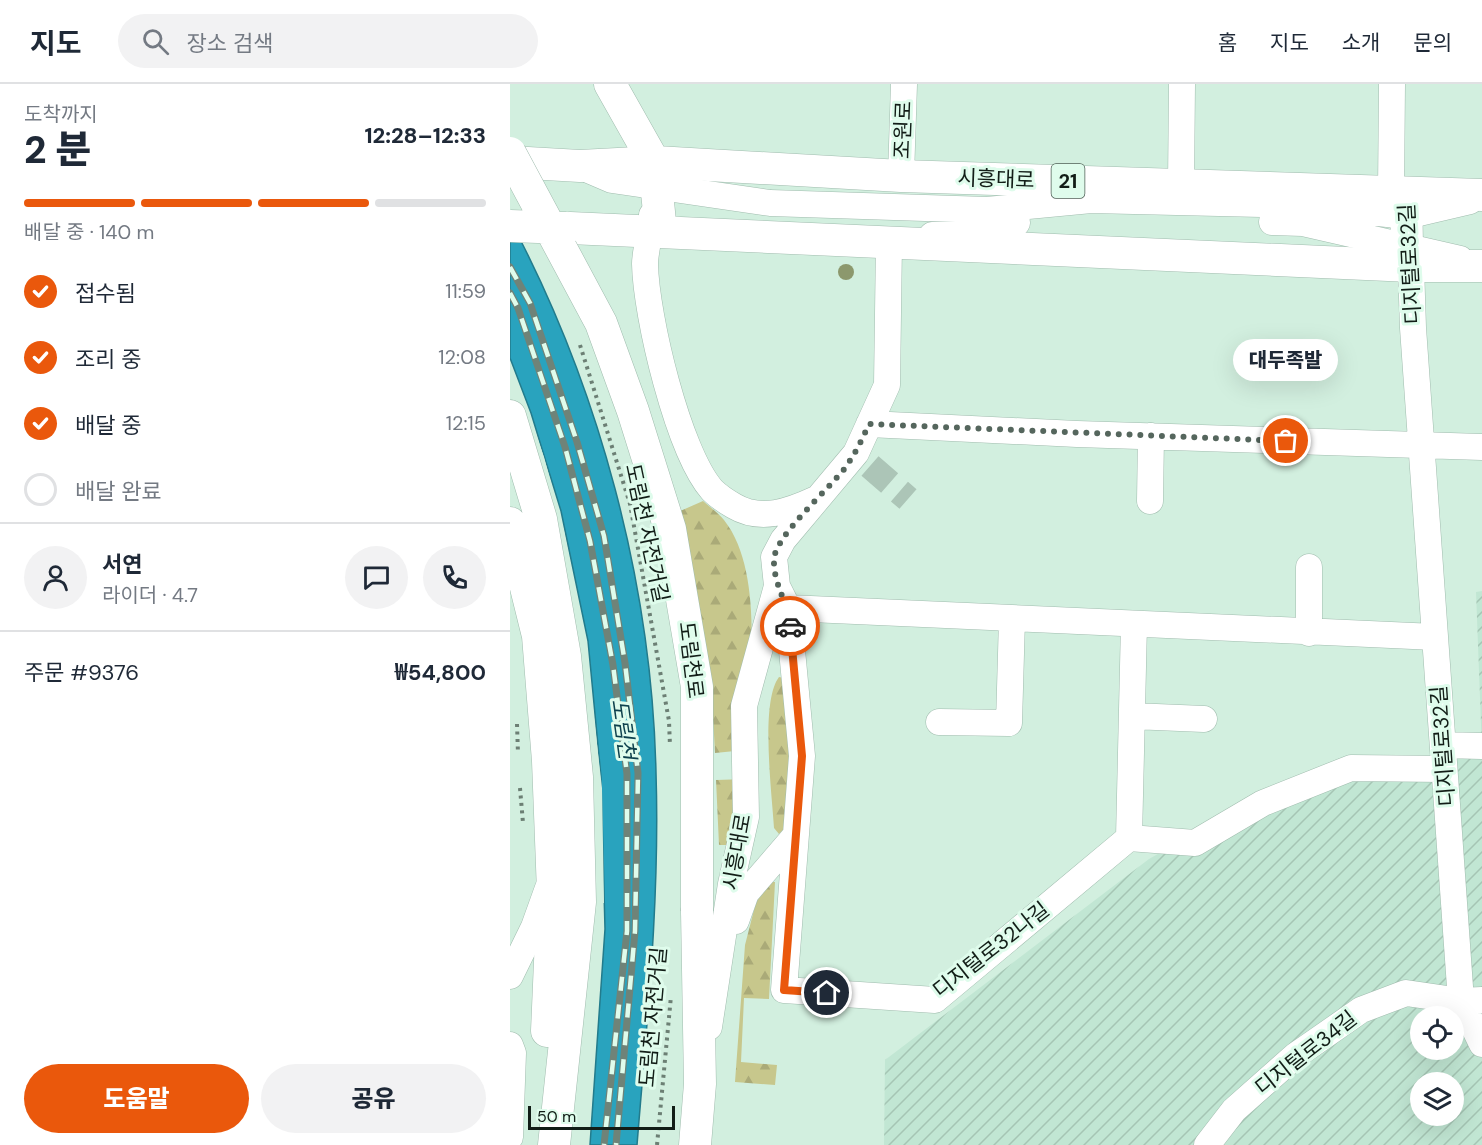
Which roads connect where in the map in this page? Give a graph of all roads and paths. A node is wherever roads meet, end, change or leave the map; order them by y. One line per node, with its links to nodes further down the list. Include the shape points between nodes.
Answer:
1 (610, 84): 9 (main road)
2 (904, 84): 10 (street, 조원로)
3 (1182, 84): 11 (street)
4 (1392, 84): 13 (street, 디지털로32길)
5 (510, 153): 52 (main road, 도림천로, bridge, via 601,322 670,529 697,687)
6 (510, 162): 7 (main road, 시흥대로)
7 (574, 169): 8 (street); 9 (main road, 시흥대로 / 21); 9 (street, via 612,180)
8 (510, 174)
9 (656, 174): 10 (main road, 시흥대로 / 21); 13 (street, via 770,203 987,210 1091,200 1304,205); 15 (main road)
10 (901, 176): 11 (main road, 시흥대로 / 21)
11 (1181, 185): 13 (main road, 시흥대로 / 21)
12 (1482, 196): 13 (main road, 시흥대로 / 21)
13 (1404, 223): 16 (main road, 시흥대로 / 21); 17 (main road, 시흥대로 / 21); 22 (street, 디지털로32길)
14 (510, 226): 15 (main road, 시흥대로 / 21, bridge)
15 (654, 232): 16 (main road, 시흥대로 / 21); 24 (street, via 641,262 646,316 667,398 692,462 709,492 733,510 751,517 774,518 798,511)
16 (886, 242): 20 (street, via 887,385)
17 (1482, 265)
18 (577, 336): 39 (path, 도림천 자전거길, via 630,504 669,721)
19 (510, 416): 55 (main road, via 541,519 565,656 577,777 580,902)
20 (869, 424): 21 (street); 24 (street, via 863,459)
21 (1151, 436): 22 (street); 25 (street)
22 (1421, 443): 23 (street); 32 (street, 디지털로32길)
23 (1482, 447)
24 (816, 499): 28 (street, 디지털로32나길, via 774,557)
25 (1150, 501)
26 (510, 523): 45 (main road, via 538,636)
27 (1309, 567): 31 (street)
28 (785, 602): 29 (street); 43 (street, 디지털로32나길, via 802,756); 47 (street, 시흥대로, via 744,706 746,817)
29 (1012, 621): 30 (street); 35 (street, via 1009,723)
30 (1134, 626): 31 (street); 32 (street); 33 (street)
31 (1309, 633): 32 (street)
32 (1435, 640): 40 (street, 디지털로32길)
33 (1132, 716): 34 (street); 44 (street)
34 (1204, 720)
35 (939, 722)
36 (516, 724): 38 (path)
37 (1482, 746): 40 (street)
38 (518, 754)
39 (670, 756)
40 (1443, 757): 44 (street, via 1351,768 1263,803 1195,843); 49 (street, 디지털로32길)
41 (520, 788): 42 (path)
42 (523, 823)
43 (796, 836): 44 (street, 디지털로32나길, via 784,990 935,1000); 47 (street, via 746,893)
44 (1129, 838)
45 (553, 874): 46 (street, via 534,927); 54 (main road)
46 (510, 976)
47 (716, 981): 52 (street, 시흥대로)
48 (672, 994): 56 (path, 도림천 자전거길)
49 (1472, 1000): 50 (street, 디지털로32길); 58 (street, 디지털로34길, via 1406,993 1361,1010 1295,1056 1234,1110)
50 (1482, 1044)
51 (510, 1045): 53 (street)
52 (700, 1084): 57 (main road, 도림천로)
53 (510, 1137)
54 (541, 1145)
55 (554, 1145)
56 (657, 1145)
57 (695, 1145)
58 (1207, 1145)

